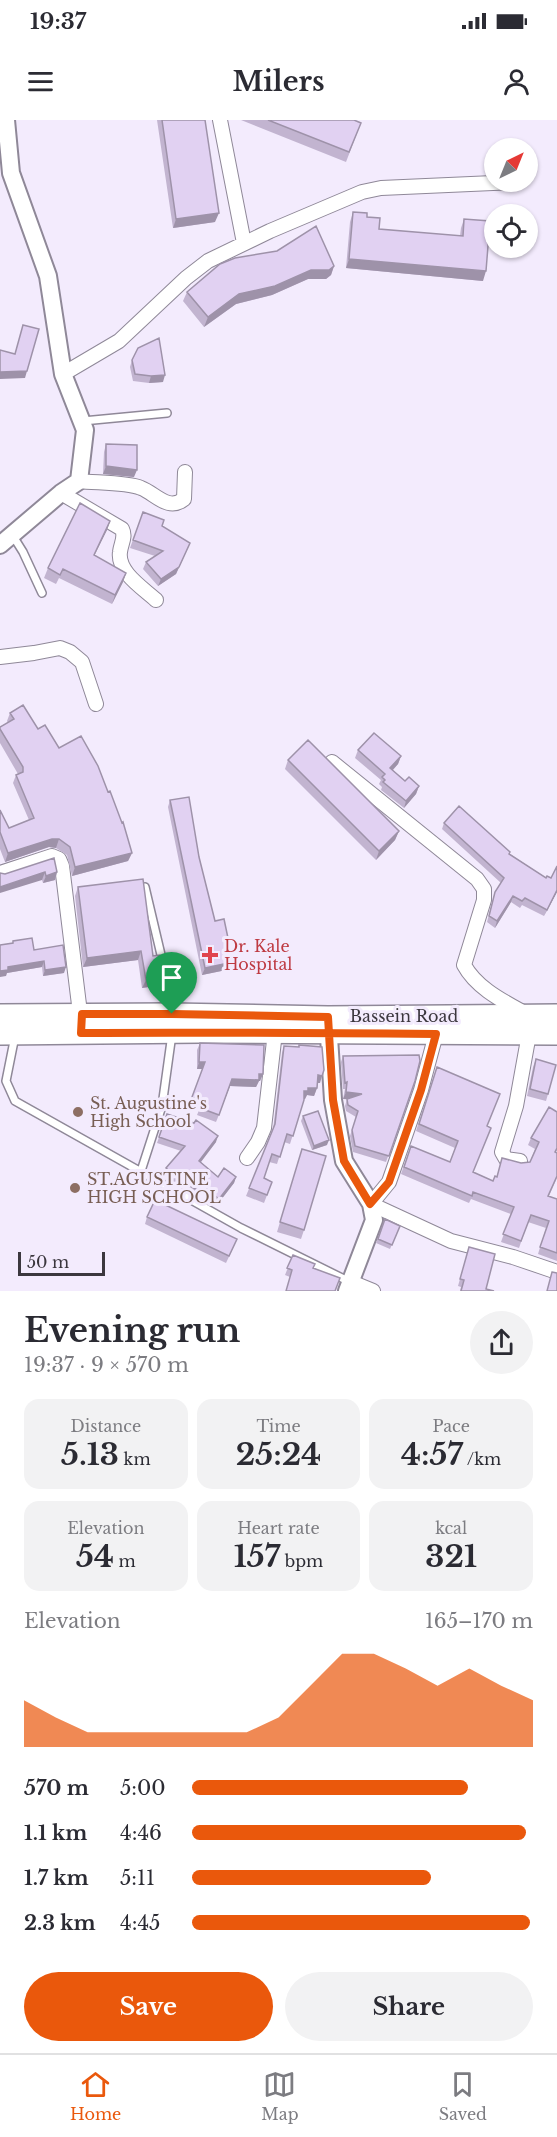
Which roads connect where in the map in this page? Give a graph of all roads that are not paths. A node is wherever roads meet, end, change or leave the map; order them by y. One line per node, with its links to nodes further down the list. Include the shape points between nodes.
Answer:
1 (6, 120): 3 (street)
2 (220, 120): 5 (street)
3 (6, 172): 6 (street, via 48,276)
4 (484, 183): 5 (street, via 362,192)
5 (244, 243): 6 (street, via 208,261 119,341)
6 (63, 374): 8 (street)
7 (167, 413): 8 (lane)
8 (82, 421): 10 (street, via 86,430)
9 (185, 472): 10 (street, via 184,499 171,503 155,498 144,488)
10 (79, 481): 11 (street)
11 (61, 493): 12 (street); 14 (street, via 122,529 120,563)
12 (6, 539): 13 (lane, via 23,552)
13 (42, 593)
14 (156, 600)
15 (0, 657): 16 (street, via 60,648 70,652 82,662)
16 (96, 704)
17 (332, 762): 25 (street, via 477,879 484,889 484,900 464,964 470,975)
18 (0, 873): 23 (street, via 52,856 62,866)
19 (145, 887): 22 (lane)
20 (0, 1015): 23 (main road, Bassein Road)
21 (557, 1015): 25 (main road, Bassein Road)
22 (173, 1023): 23 (main road, Bassein Road); 24 (main road, Bassein Road); 26 (main road, Bassein Road); 32 (lane, via 162,1106)
23 (81, 1024): 27 (main road, Bassein Road)
24 (329, 1025): 25 (main road, Bassein Road); 26 (main road, Bassein Road); 28 (main road, Bassein Road); 33 (street, via 333,1100 344,1161)
25 (528, 1025): 28 (main road, Bassein Road); 29 (main road, Bassein Road); 31 (street, via 516,1106 502,1152 506,1159)
26 (274, 1032): 30 (street, via 264,1128)
27 (8, 1034): 32 (lane, via 6,1081 15,1101)
28 (436, 1034): 33 (street, via 389,1182)
29 (557, 1034)
30 (247, 1158)
31 (520, 1161)
32 (141, 1171): 35 (lane)
33 (370, 1204): 34 (street, via 451,1241); 35 (street, via 374,1220)
34 (557, 1272)
35 (349, 1286): 36 (street)
36 (373, 1291)

